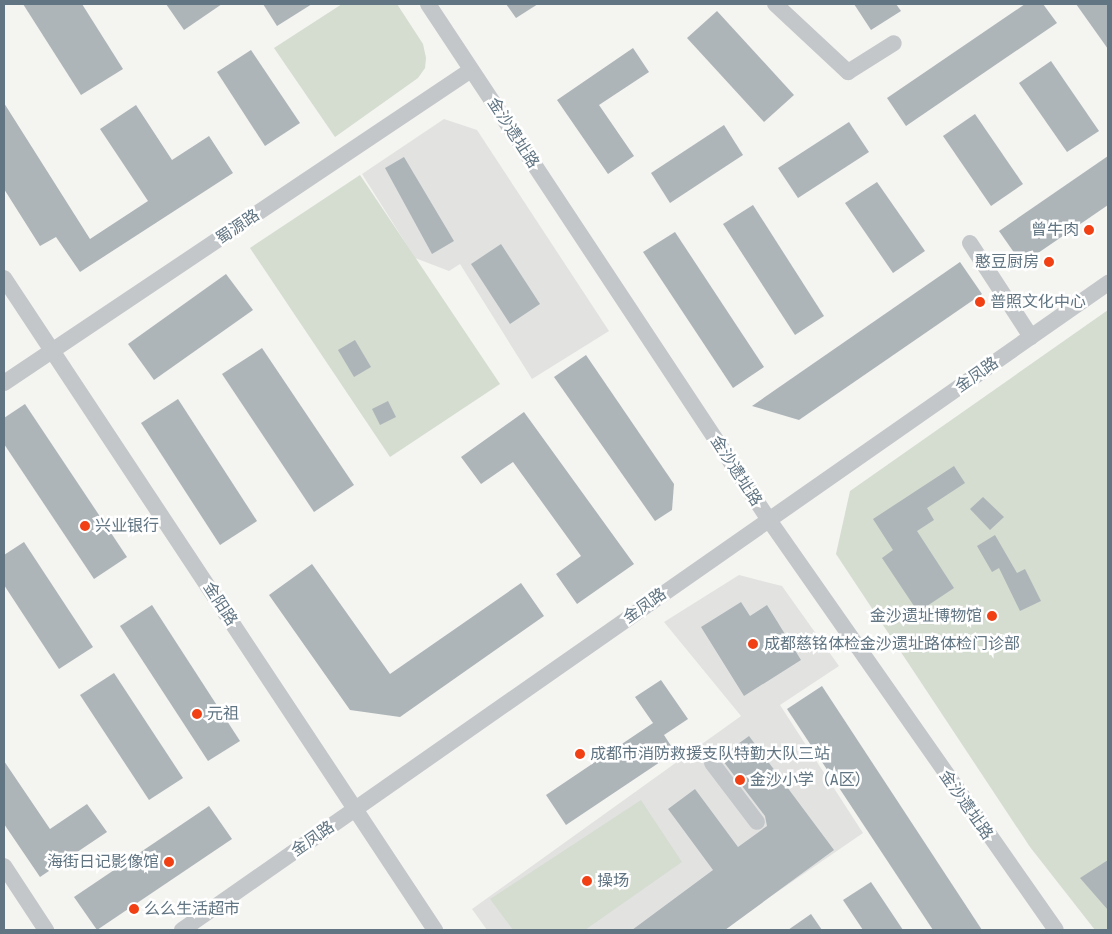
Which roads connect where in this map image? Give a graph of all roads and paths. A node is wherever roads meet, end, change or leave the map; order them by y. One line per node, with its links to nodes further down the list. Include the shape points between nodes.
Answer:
1 (428, 4): 4 (street, 金沙遗址路)
2 (775, 4): 3 (street, via 848,72)
3 (894, 43)
4 (472, 70): 9 (street, 蜀源路); 11 (street, 金沙遗址路)
5 (970, 243): 8 (street)
6 (4, 278): 9 (street, 金阳路)
7 (1108, 283): 8 (street, 金凤路)
8 (1031, 337): 11 (street, 金凤路)
9 (52, 351): 10 (street, 蜀源路); 13 (street, 金阳路)
10 (4, 383)
11 (768, 520): 13 (street, 金凤路); 19 (street, 金沙遗址路)
12 (712, 763): 14 (street)
13 (355, 809): 17 (street, 金凤路); 18 (street, 金阳路)
14 (757, 822)
15 (4, 866): 16 (street)
16 (46, 930)
17 (182, 930)
18 (435, 930)
19 (1056, 930)

